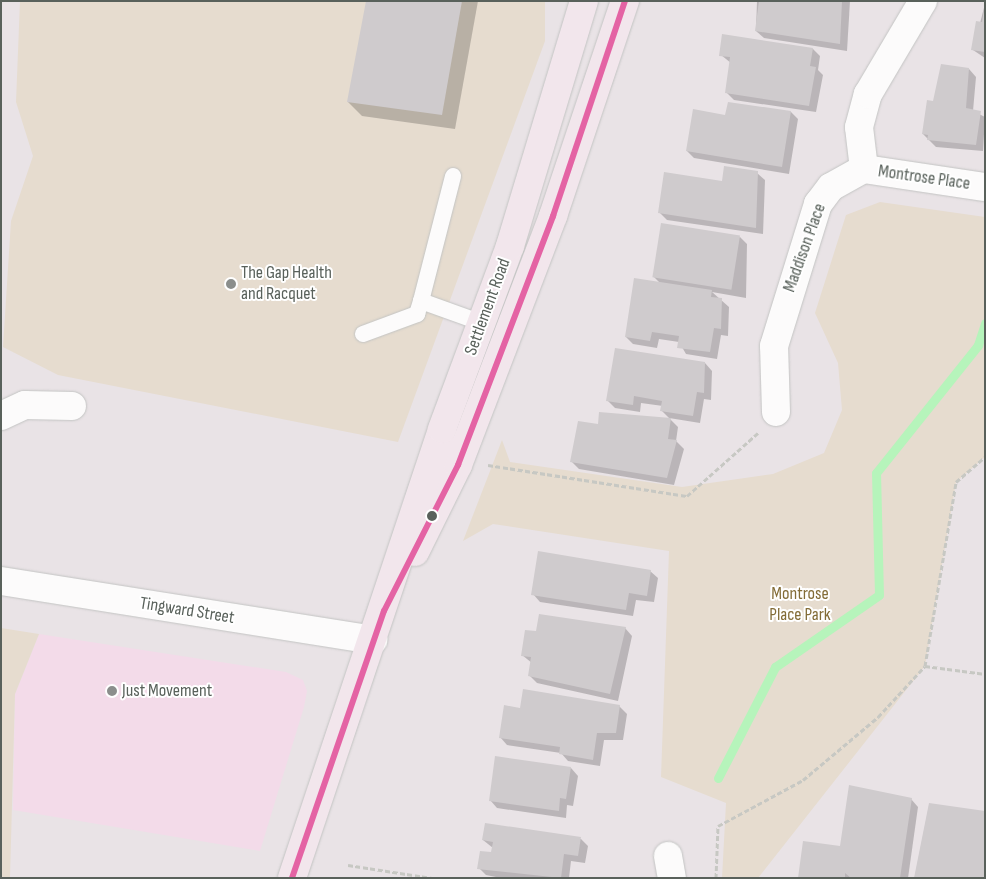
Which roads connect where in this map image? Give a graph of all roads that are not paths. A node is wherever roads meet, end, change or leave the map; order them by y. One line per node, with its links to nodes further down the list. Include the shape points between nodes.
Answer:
1 (584, 1): 8 (main road, Settlement Road)
2 (625, 1): 14 (main road, Settlement Road, via 556,207 458,465)
3 (923, 1): 4 (street, via 868,94 858,127)
4 (864, 169): 6 (street, Montrose Place); 11 (street, Maddison Place, via 831,186 818,204 774,346)
5 (453, 176): 7 (lane)
6 (985, 187)
7 (421, 301): 8 (lane); 9 (lane, via 417,314)
8 (482, 323): 14 (main road, Settlement Road)
9 (363, 334)
10 (72, 406): 12 (street, via 25,405)
11 (776, 412)
12 (1, 416)
13 (1, 581): 15 (street, Tingward Street)
14 (384, 610): 15 (main road, Settlement Road)
15 (373, 640): 16 (main road, Settlement Road)
16 (292, 878)

